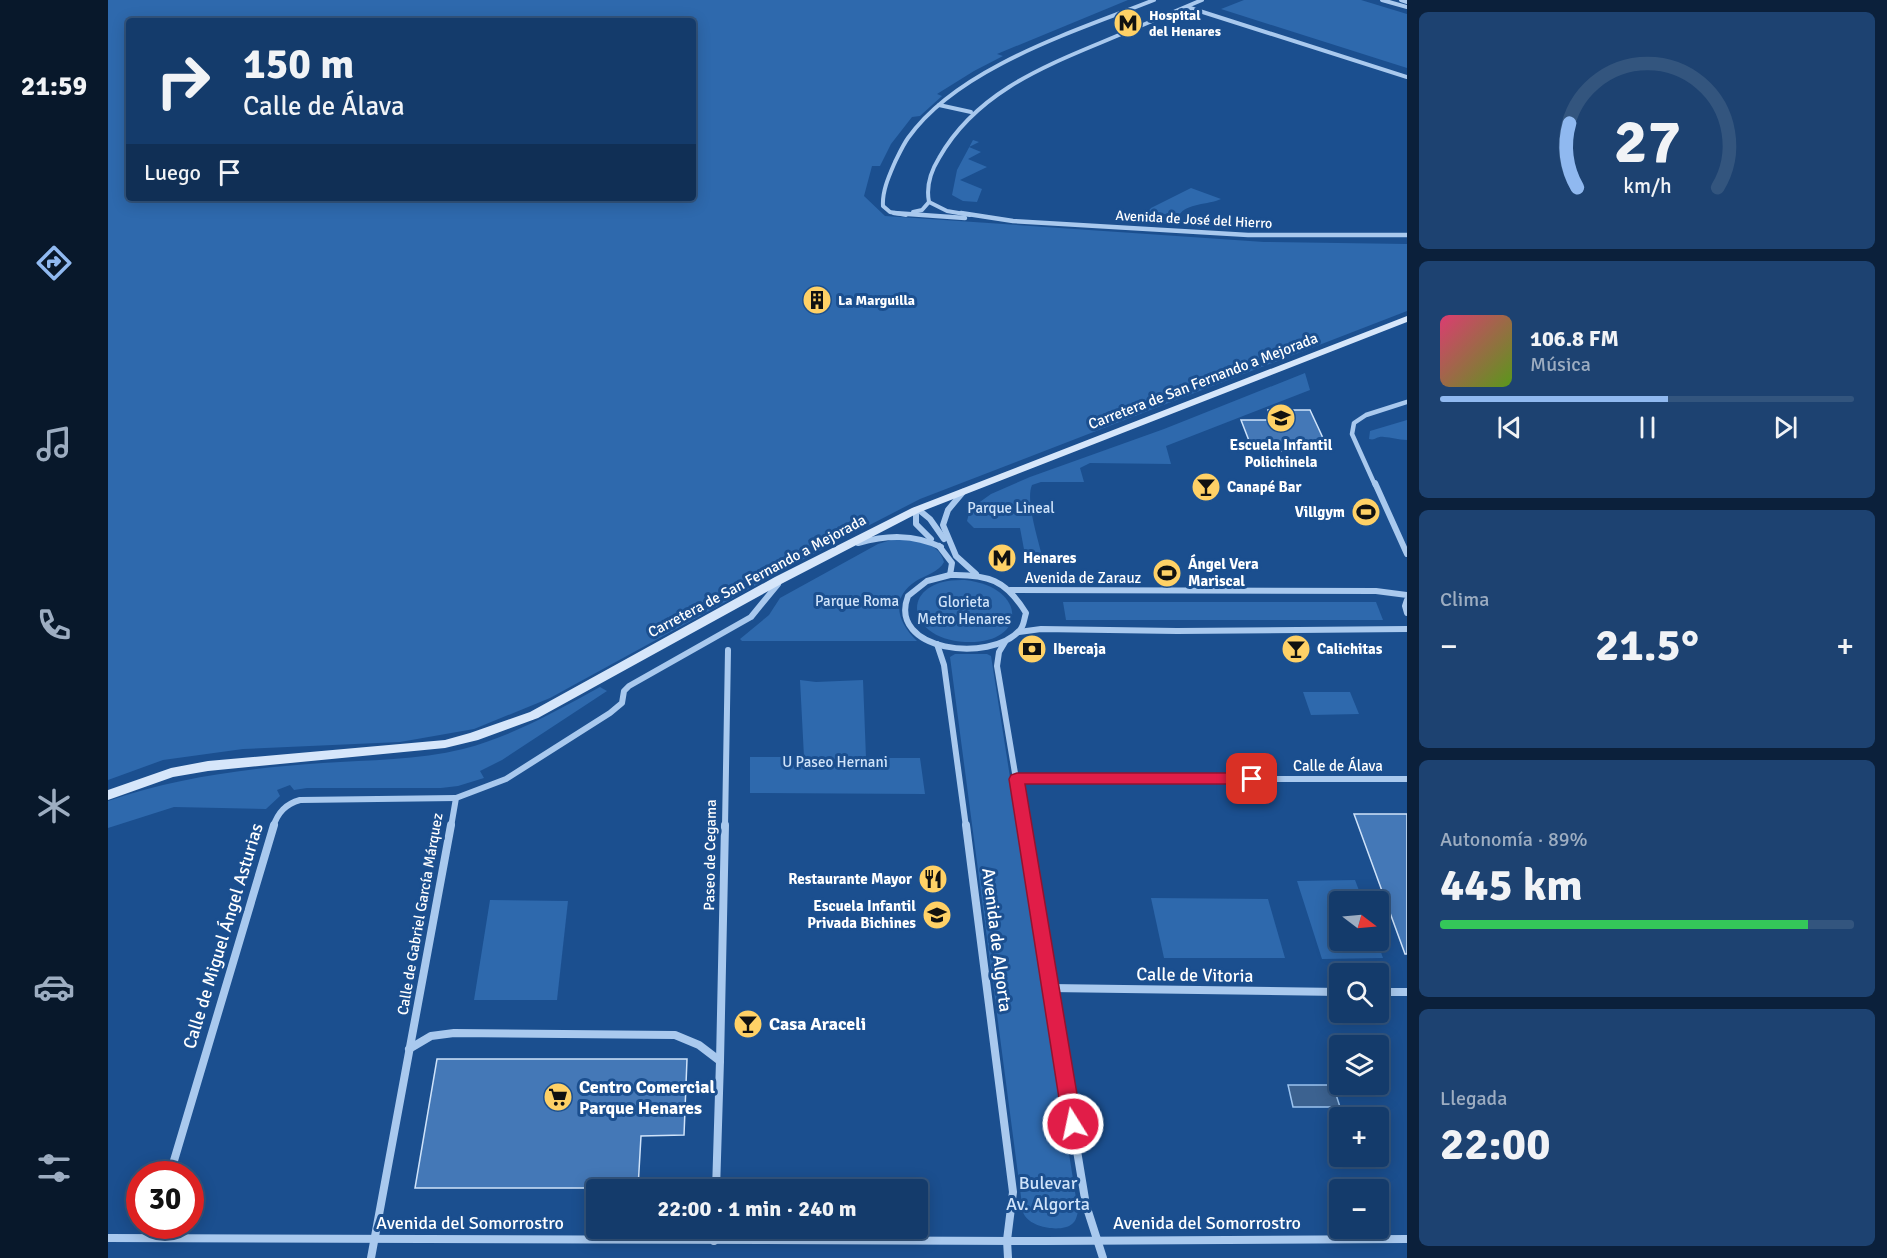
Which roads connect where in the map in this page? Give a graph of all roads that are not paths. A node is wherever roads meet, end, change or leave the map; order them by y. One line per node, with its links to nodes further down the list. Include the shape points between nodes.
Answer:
1 (1154, 0): 9 (street, via 996,66)
2 (1202, 0): 6 (street)
3 (1382, 0): 7 (street)
4 (1401, 0): 5 (street)
5 (1407, 2)
6 (1187, 6): 8 (street); 10 (street, via 1041,68)
7 (1407, 8)
8 (1407, 77)
9 (939, 105): 10 (street); 12 (street, via 916,127 893,162)
10 (971, 112): 11 (street, via 944,145 933,170)
11 (929, 202): 12 (street, via 916,212); 13 (street, Avenida de José del Hierro, via 947,211)
12 (883, 206): 13 (street, via 897,214)
13 (989, 219): 14 (street, Avenida de José del Hierro, via 1248,234)
14 (1407, 235)
15 (1407, 319): 17 (street, Carretera de San Fernando a Mejorada)
16 (1407, 402): 22 (street, via 1366,415 1354,423 1352,438)
17 (965, 490): 18 (street, Carretera de San Fernando a Mejorada); 19 (street, via 944,518)
18 (917, 510): 19 (street, via 932,519); 20 (street, via 916,524); 21 (street, Carretera de San Fernando a Mejorada)
19 (949, 544): 25 (street, via 961,562)
20 (941, 547): 21 (street, via 915,537 894,536); 23 (street, via 952,563)
21 (840, 549): 24 (street, Carretera de San Fernando a Mejorada)
22 (1407, 555)
23 (950, 575): 25 (street); 32 (street, via 920,585 905,605 913,628)
24 (787, 576): 36 (street, Carretera de San Fernando a Mejorada, via 534,715 483,734 414,748 208,766 171,773); 37 (street, Calle de Gabriel García Márquez, via 751,616 629,686 622,703 610,713 506,779)
25 (979, 576): 26 (street)
26 (1010, 591): 27 (street, Avenida de Zarauz, via 1376,591); 30 (street, via 1020,600 1024,611)
27 (1407, 598): 28 (street, Avenida de Zarauz)
28 (1407, 613)
29 (1407, 629): 30 (street)
30 (1019, 632): 31 (street)
31 (1005, 642): 32 (street, via 969,651); 34 (street, via 997,666)
32 (938, 644): 52 (street, Avenida de Algorta, via 958,766 1013,1192)
33 (728, 650): 43 (street, Paseo de Cegama)
34 (1017, 779): 35 (street, Calle de Álava); 38 (street)
35 (1407, 779)
36 (108, 795)
37 (456, 798): 42 (street, Calle de Gabriel García Márquez); 44 (street, Calle de Miguel Ángel Asturias, via 295,800 280,809)
38 (1050, 988): 39 (street, Calle de Vitoria); 53 (street, via 1086,1205)
39 (1329, 992)
40 (1389, 992): 41 (street)
41 (1407, 992)
42 (409, 1049): 43 (street, via 431,1036 454,1033 675,1035 691,1040); 49 (street, Calle de Gabriel García Márquez)
43 (720, 1061): 45 (street, Paseo de Cegama)
44 (174, 1161)
45 (716, 1179)
46 (108, 1238): 47 (street, Avenida del Somorrostro)
47 (126, 1238)
48 (204, 1238): 49 (street, Avenida del Somorrostro)
49 (374, 1239): 51 (street, Avenida del Somorrostro); 54 (street, Calle de Gabriel García Márquez)
50 (1407, 1239): 53 (street, Avenida del Somorrostro)
51 (714, 1240): 52 (street, Avenida del Somorrostro)
52 (1008, 1240): 53 (street, Avenida del Somorrostro); 55 (street, Avenida de Algorta)
53 (1096, 1241): 56 (street)
54 (371, 1258)
55 (1008, 1258)
56 (1103, 1258)

